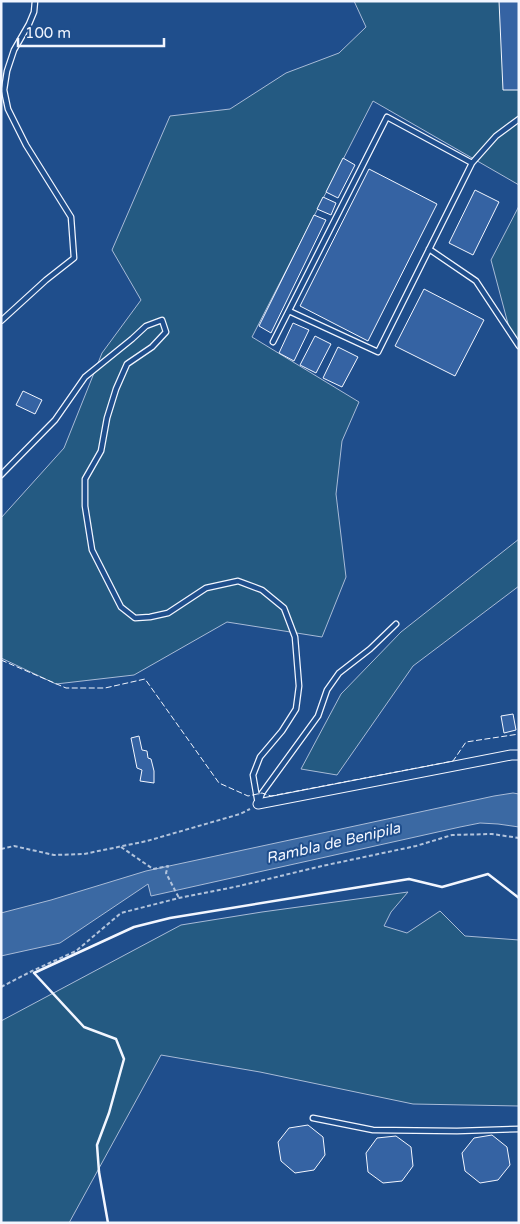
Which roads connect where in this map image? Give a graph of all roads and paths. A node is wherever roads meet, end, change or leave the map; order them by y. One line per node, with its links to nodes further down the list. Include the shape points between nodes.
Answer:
1 (35, 1): 6 (lane, via 29,24 14,50 4,90 8,109 26,144 71,217 74,258)
2 (519, 119): 3 (lane, via 496,136)
3 (472, 163): 4 (lane); 5 (lane, via 387,118)
4 (429, 249): 5 (lane, via 378,352); 8 (lane, via 476,281)
5 (289, 311): 7 (lane)
6 (1, 321)
7 (273, 342)
8 (519, 346)
9 (1, 476): 12 (lane, via 55,420 85,377 146,326 162,320 166,332 152,347 127,364 114,396 101,451 85,479 85,506 92,550 121,607 135,618 168,613 206,588 238,581 262,590 284,608 295,638 299,686 296,709 260,756 253,775)
10 (396, 624): 12 (lane, via 340,673 327,690 318,716 262,793)
11 (519, 755): 12 (street)
12 (258, 804): 14 (path, via 240,814)
13 (519, 838): 16 (path, via 492,834 452,835 416,846)
14 (121, 847): 15 (path, via 84,854 54,855 14,846); 16 (path, via 153,869 168,866 166,873)
15 (1, 849)
16 (179, 898): 17 (path, via 121,912 76,951)
17 (1, 987)
18 (312, 1118): 19 (lane, via 373,1130)
19 (519, 1129)

